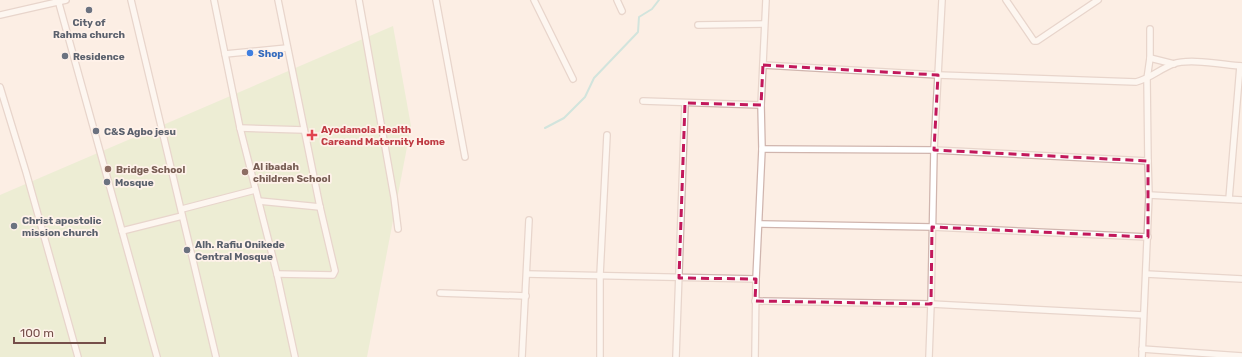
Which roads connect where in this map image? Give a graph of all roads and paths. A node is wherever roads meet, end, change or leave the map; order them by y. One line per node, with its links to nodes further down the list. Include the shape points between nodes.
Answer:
1 (66, 0): 13 (street)
2 (131, 0): 45 (street)
3 (214, 0): 20 (street)
4 (278, 0): 19 (street)
5 (359, 0): 50 (street)
6 (436, 0): 37 (street)
7 (534, 0): 27 (street)
8 (617, 0): 14 (street)
9 (766, 0): 16 (street)
10 (942, 0): 25 (street)
11 (1006, 0): 12 (street, via 1034,41)
12 (1098, 0)
13 (58, 1): 15 (street); 51 (street)
14 (622, 11)
15 (0, 15)
16 (764, 24): 17 (street); 23 (street)
17 (698, 25)
18 (1150, 29): 21 (street)
19 (287, 48): 20 (street); 33 (street)
20 (225, 54): 32 (street)
21 (1150, 58): 22 (street); 26 (street)
22 (1174, 64): 24 (street, via 1194,62); 26 (street)
23 (763, 65): 25 (street); 31 (street)
24 (1241, 66): 41 (street)
25 (938, 75): 26 (street, via 1136,82); 36 (street)
26 (1148, 78): 38 (street)
27 (573, 79)
28 (0, 87): 68 (street)
29 (643, 101): 30 (street)
30 (685, 103): 31 (street); 57 (street)
31 (761, 105): 35 (street)
32 (240, 128): 33 (street); 39 (street)
33 (304, 130): 44 (street)
34 (607, 135): 56 (street)
35 (762, 149): 36 (street); 48 (street)
36 (934, 150): 38 (street); 49 (street)
37 (465, 157)
38 (1148, 161): 40 (street)
39 (255, 190): 43 (street); 45 (street)
40 (1149, 195): 41 (street); 52 (street)
41 (1229, 199): 42 (street)
42 (1242, 200)
43 (259, 201): 44 (street); 53 (street)
44 (320, 207): 53 (street, via 335,271 333,275)
45 (182, 209): 46 (street)
46 (182, 216): 51 (street); 70 (street)
47 (529, 220): 54 (street)
48 (759, 224): 49 (street); 58 (street)
49 (932, 227): 52 (street); 63 (street)
50 (398, 229)
51 (122, 231): 69 (street)
52 (1148, 237): 55 (street)
53 (277, 274): 71 (street)
54 (527, 274): 56 (street); 61 (street)
55 (1146, 274): 59 (street); 64 (street)
56 (600, 275): 57 (street); 73 (street)
57 (679, 278): 58 (street); 74 (street)
58 (756, 279): 62 (street)
59 (1242, 279)
60 (440, 293): 61 (street)
61 (526, 296): 72 (street)
62 (756, 300): 63 (street); 75 (street)
63 (931, 304): 64 (street); 76 (street)
64 (1143, 315): 65 (street)
65 (1142, 349): 66 (street); 77 (street)
66 (1217, 356): 67 (street)
67 (1242, 356)
68 (78, 357)
69 (157, 357)
70 (216, 357)
71 (295, 357)
72 (522, 357)
73 (600, 357)
74 (676, 357)
75 (755, 357)
76 (929, 357)
77 (1142, 357)

